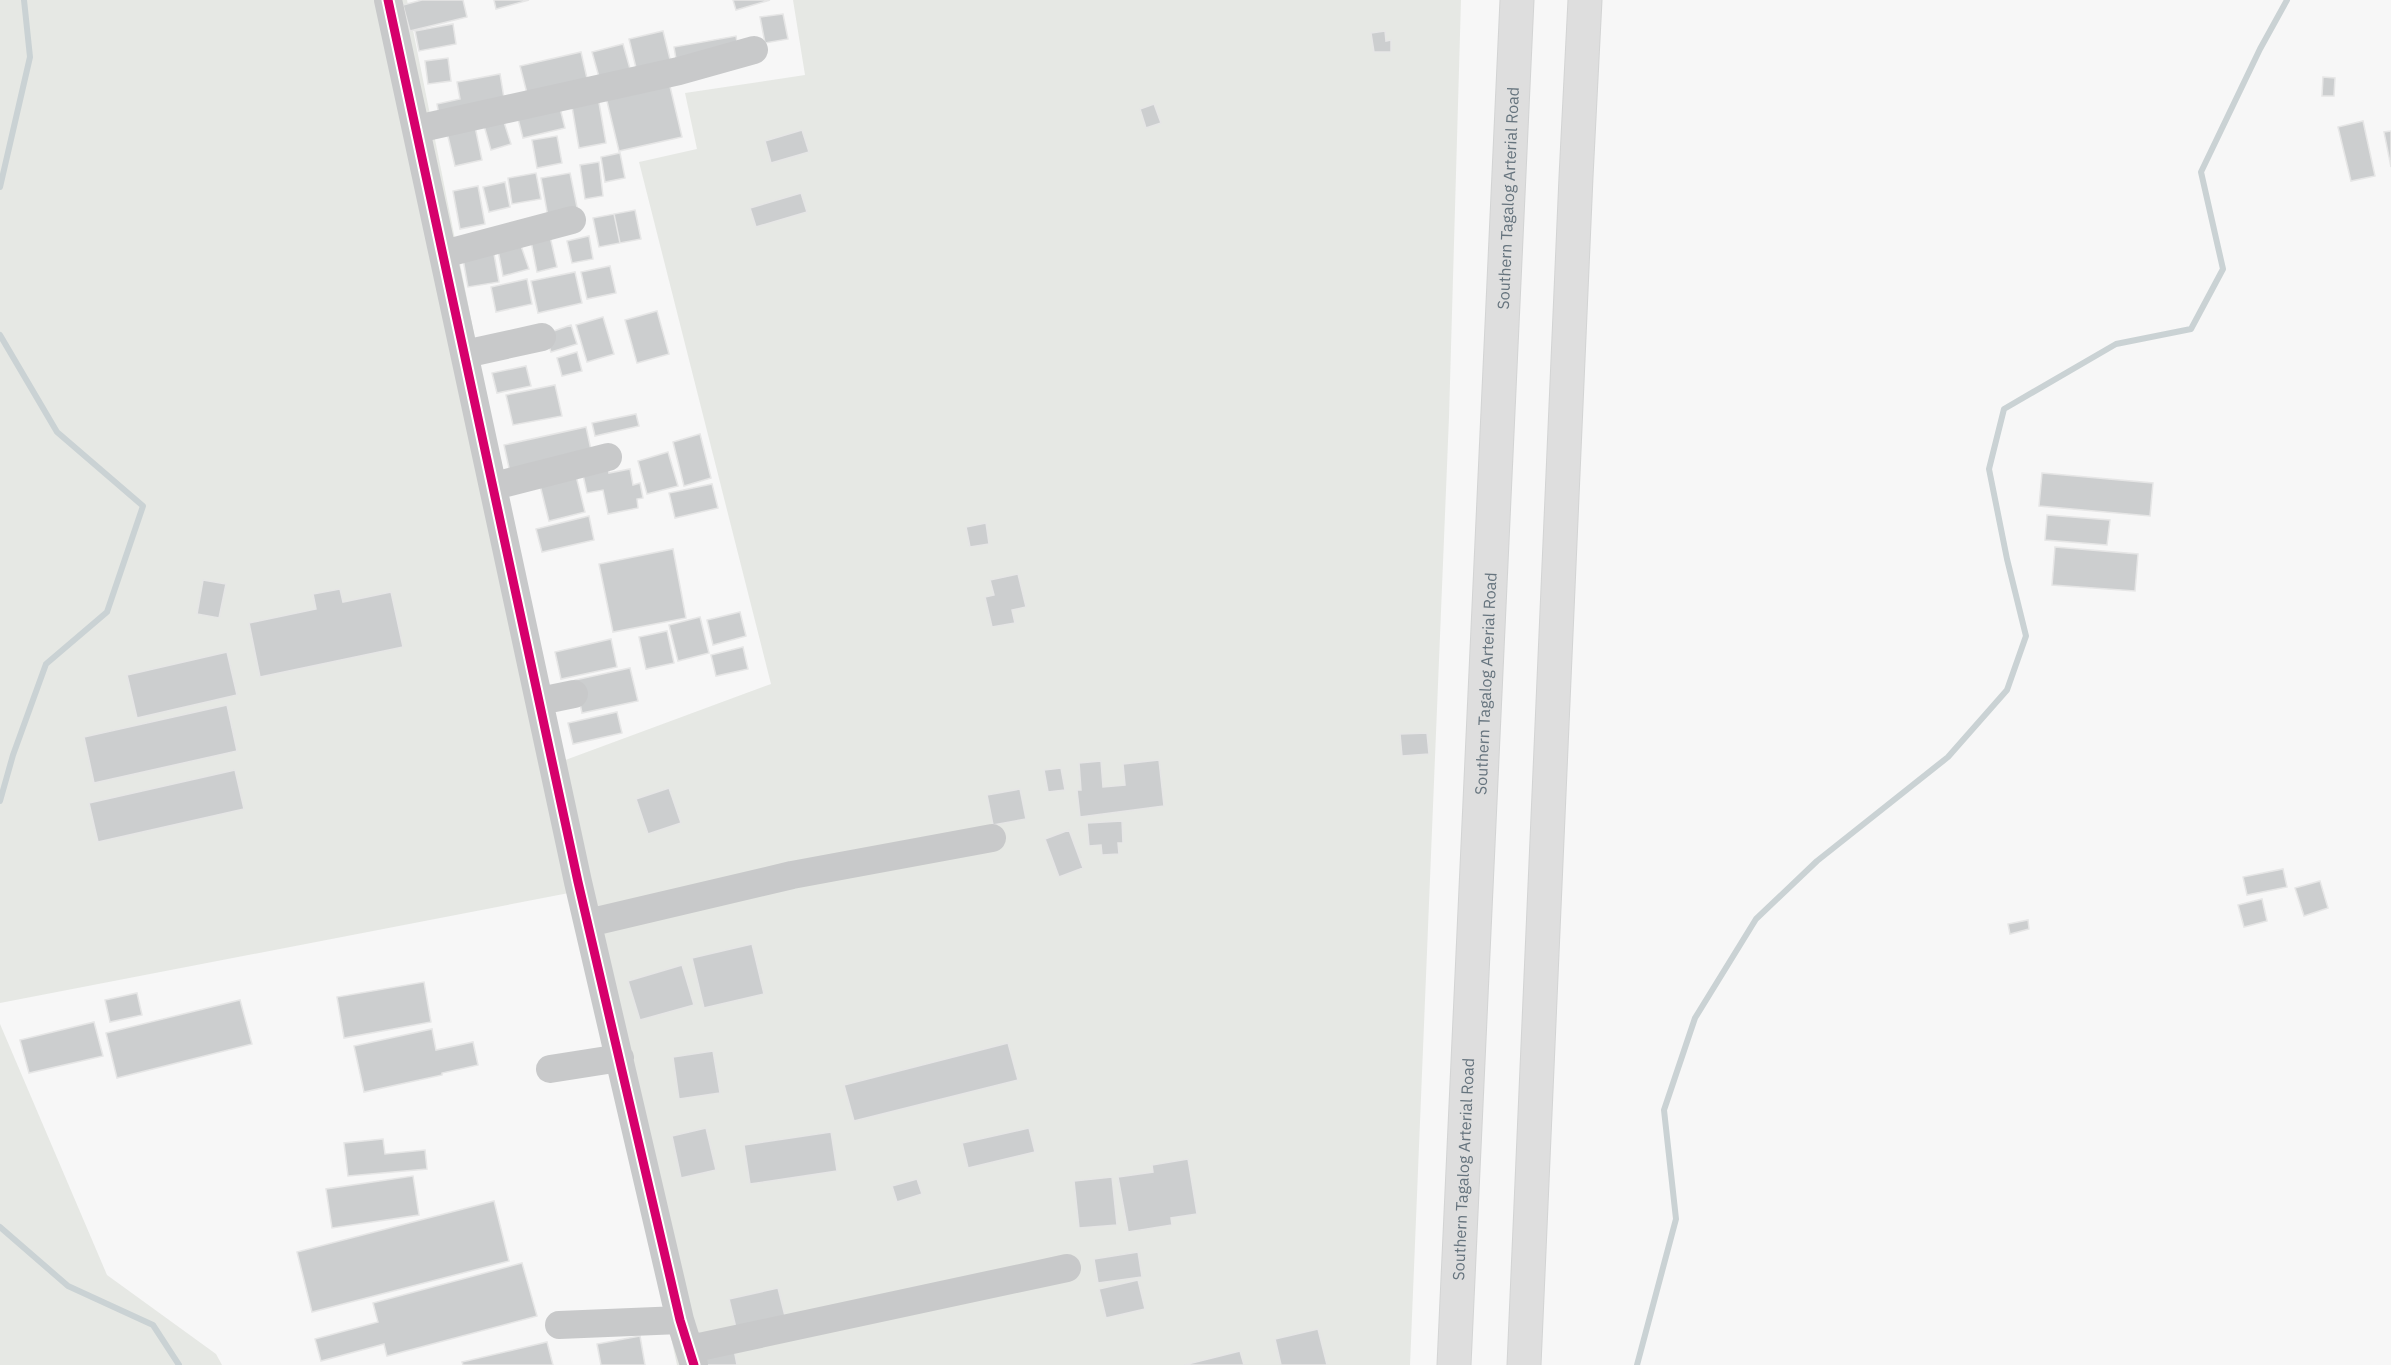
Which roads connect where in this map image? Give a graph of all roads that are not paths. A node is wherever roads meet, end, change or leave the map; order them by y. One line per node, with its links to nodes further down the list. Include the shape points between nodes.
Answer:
1 (388, 0): 5 (street)
2 (1517, 0): 22 (highway, Southern Tagalog Arterial Road)
3 (1585, 0): 23 (highway)
4 (754, 50): 5 (street)
5 (417, 129): 7 (street)
6 (572, 220): 7 (street)
7 (444, 254): 9 (street)
8 (542, 337): 9 (street)
9 (465, 354): 11 (street)
10 (608, 457): 11 (street)
11 (494, 486): 13 (street)
12 (574, 694): 13 (street)
13 (540, 701): 15 (street)
14 (992, 838): 15 (street, via 792,875)
15 (588, 923): 16 (street)
16 (620, 1058): 17 (street); 19 (street)
17 (550, 1069)
18 (1066, 1268): 21 (street)
19 (680, 1320): 20 (street); 21 (street)
20 (559, 1325)
21 (692, 1357)
22 (1454, 1365)
23 (1524, 1365)

